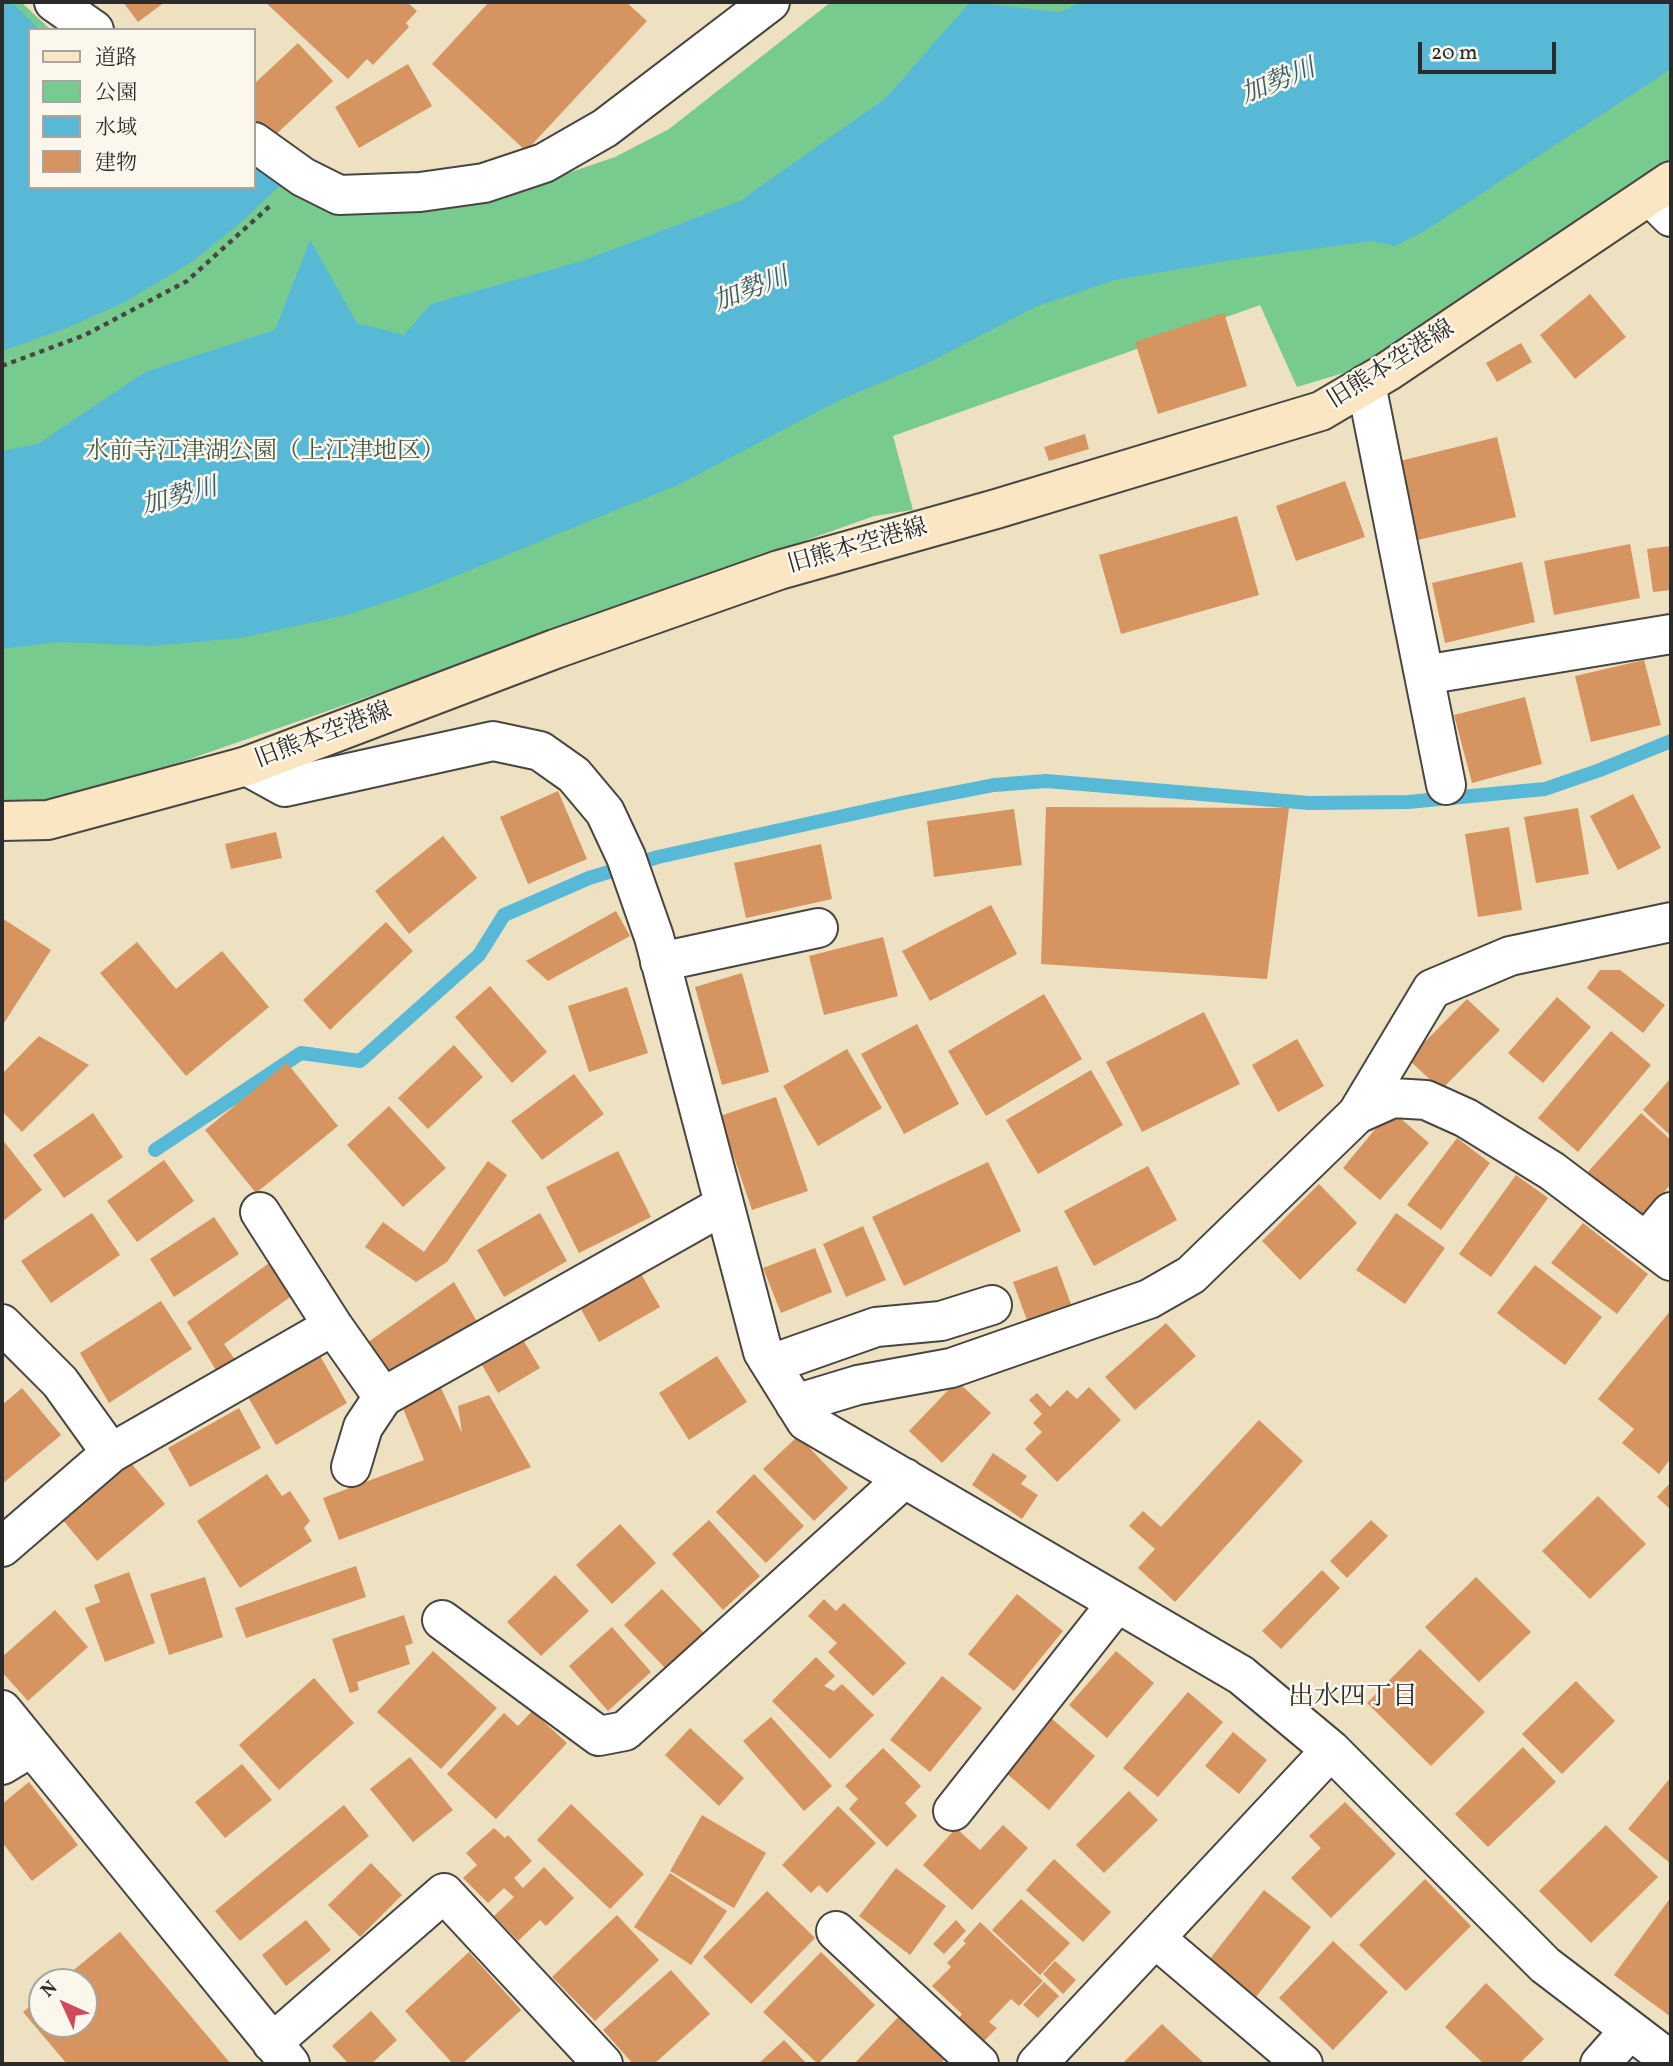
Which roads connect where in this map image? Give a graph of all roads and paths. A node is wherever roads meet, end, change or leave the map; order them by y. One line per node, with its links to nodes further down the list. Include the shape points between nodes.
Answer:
1 (54, 2): 3 (street)
2 (770, 2): 5 (street, via 605,128 544,163 484,183 420,192 339,195)
3 (91, 28)
4 (256, 143): 5 (street)
5 (303, 177): 7 (path, via 187,281 85,335)
6 (1664, 198): 8 (street, 旧熊本空港線)
7 (2, 366)
8 (1366, 384): 10 (street); 11 (street, 旧熊本空港線, via 1321,411 779,570)
9 (1671, 634): 10 (street)
10 (1424, 675): 12 (street)
11 (247, 766): 13 (street, 旧熊本空港線, via 47,820); 16 (street, via 285,787 493,741 540,751 574,775 605,812 626,857)
12 (1446, 785)
13 (2, 821)
14 (1671, 922): 17 (street, via 1510,956 1432,989)
15 (818, 928): 16 (street)
16 (660, 962): 18 (street)
17 (1357, 1114): 21 (street, via 1393,1098 1426,1100 1466,1118 1552,1171); 27 (street, via 1191,1275 1149,1299 951,1368 858,1385)
18 (724, 1205): 25 (street, via 763,1352); 26 (street)
19 (260, 1212): 24 (street)
20 (1671, 1212): 21 (street)
21 (1658, 1251)
22 (992, 1305): 25 (street, via 941,1321 876,1326)
23 (2, 1324): 28 (street, via 60,1382)
24 (334, 1326): 26 (street); 28 (street)
25 (771, 1364): 27 (street)
26 (383, 1396): 29 (street, via 363,1427)
27 (795, 1404): 30 (street, via 806,1421)
28 (111, 1453): 31 (street)
29 (351, 1466)
30 (905, 1478): 32 (street); 33 (street, via 625,1731 598,1736)
31 (2, 1547)
32 (1117, 1603): 35 (street, via 1241,1675); 37 (street)
33 (442, 1620)
34 (2, 1710): 36 (street)
35 (1331, 1750): 39 (street); 40 (street, via 1545,1965)
36 (17, 1756): 41 (street)
37 (953, 1811)
38 (836, 1931): 44 (street)
39 (1155, 1938): 45 (street); 46 (street)
40 (1630, 2030): 42 (street); 47 (street)
41 (281, 2054): 43 (street, via 444,1893)
42 (1671, 2061)
43 (603, 2064)
44 (979, 2064)
45 (1037, 2064)
46 (1303, 2064)
47 (1600, 2064)

